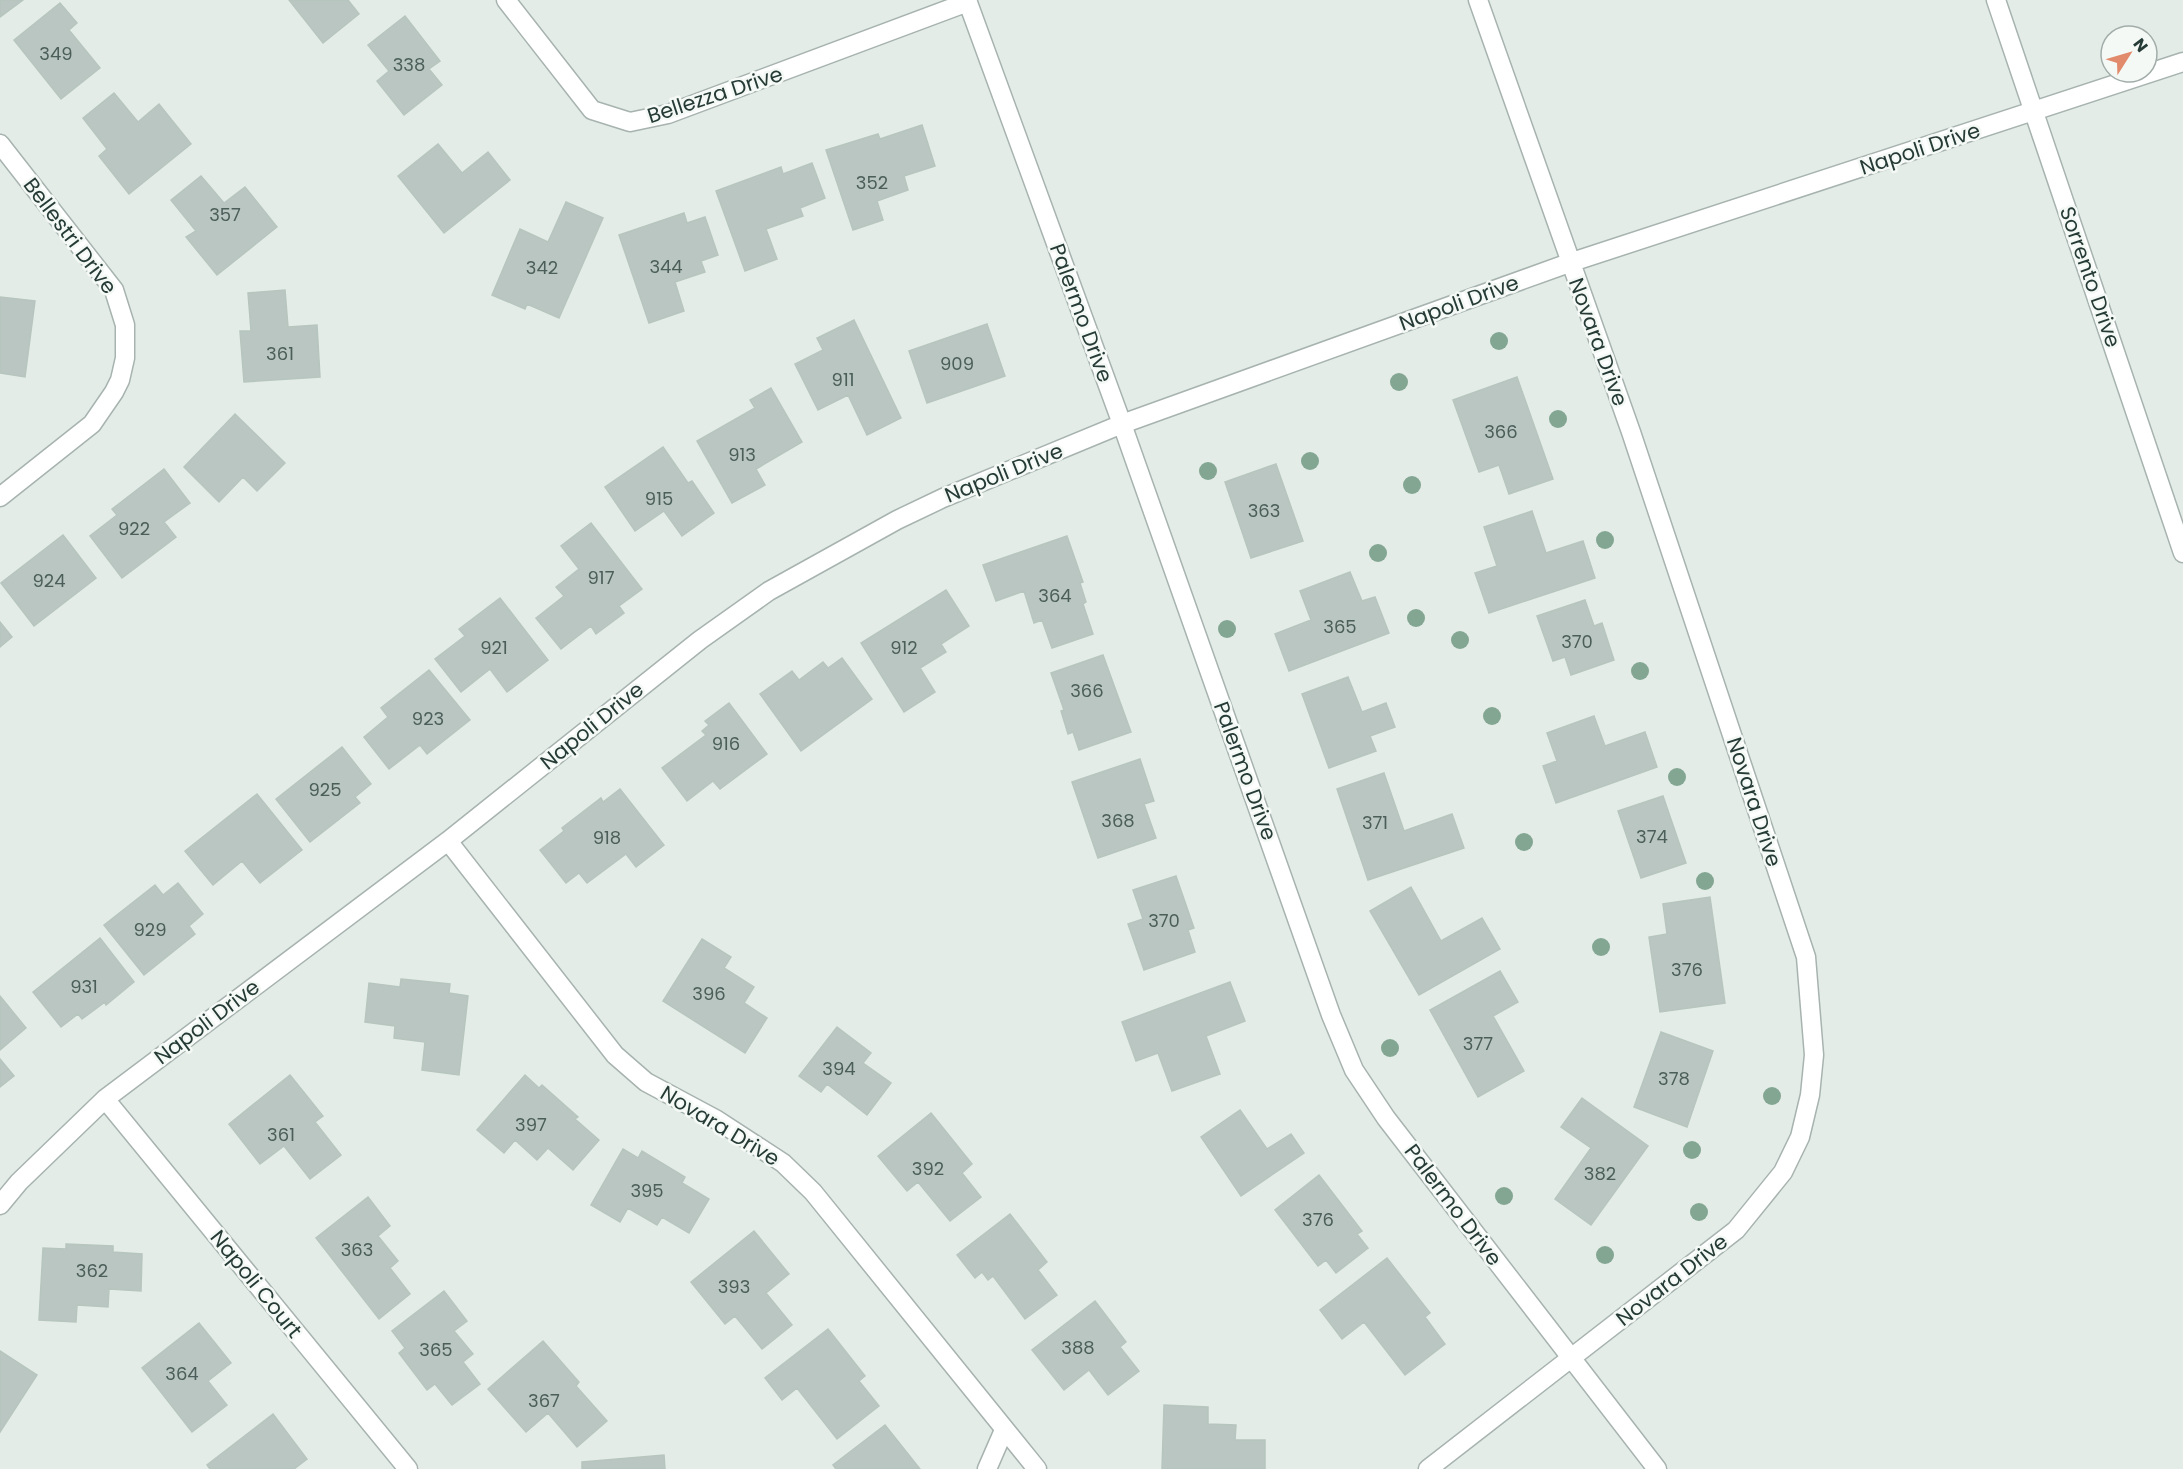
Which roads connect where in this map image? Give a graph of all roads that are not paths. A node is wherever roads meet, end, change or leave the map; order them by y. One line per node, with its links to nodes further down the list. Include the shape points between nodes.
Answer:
1 (506, 0): 4 (street, Bellezza Drive, via 592,110 630,122 668,114)
2 (1478, 0): 8 (street, Novara Drive)
3 (1996, 0): 6 (street, Sorrento Drive)
4 (967, 1): 9 (street, Palermo Drive)
5 (2183, 62): 6 (street, Napoli Drive)
6 (2034, 112): 8 (street, Napoli Drive); 11 (street, Sorrento Drive)
7 (0, 144): 10 (street, Bellestri Drive, via 114,290 125,325 120,380 92,424)
8 (1569, 263): 9 (street, Napoli Drive); 15 (street, Novara Drive, via 1631,432 1806,957 1814,1055 1800,1137 1784,1172 1761,1201 1736,1230)
9 (1122, 424): 12 (street, Napoli Drive, via 943,498 769,591 700,640); 15 (street, Palermo Drive, via 1331,1015 1354,1070 1386,1118)
10 (0, 497)
11 (2183, 553)
12 (448, 841): 13 (street, Napoli Drive); 16 (street, Novara Drive, via 615,1055 646,1082 717,1120 783,1163 813,1192)
13 (105, 1099): 14 (street, Napoli Drive); 17 (street, Napoli Court)
14 (0, 1205)
15 (1571, 1359): 20 (street, Novara Drive); 21 (street, Palermo Drive)
16 (1004, 1430): 18 (street); 19 (street, Novara Drive)
17 (408, 1469)
18 (987, 1469)
19 (1037, 1469)
20 (1428, 1469)
21 (1657, 1469)

